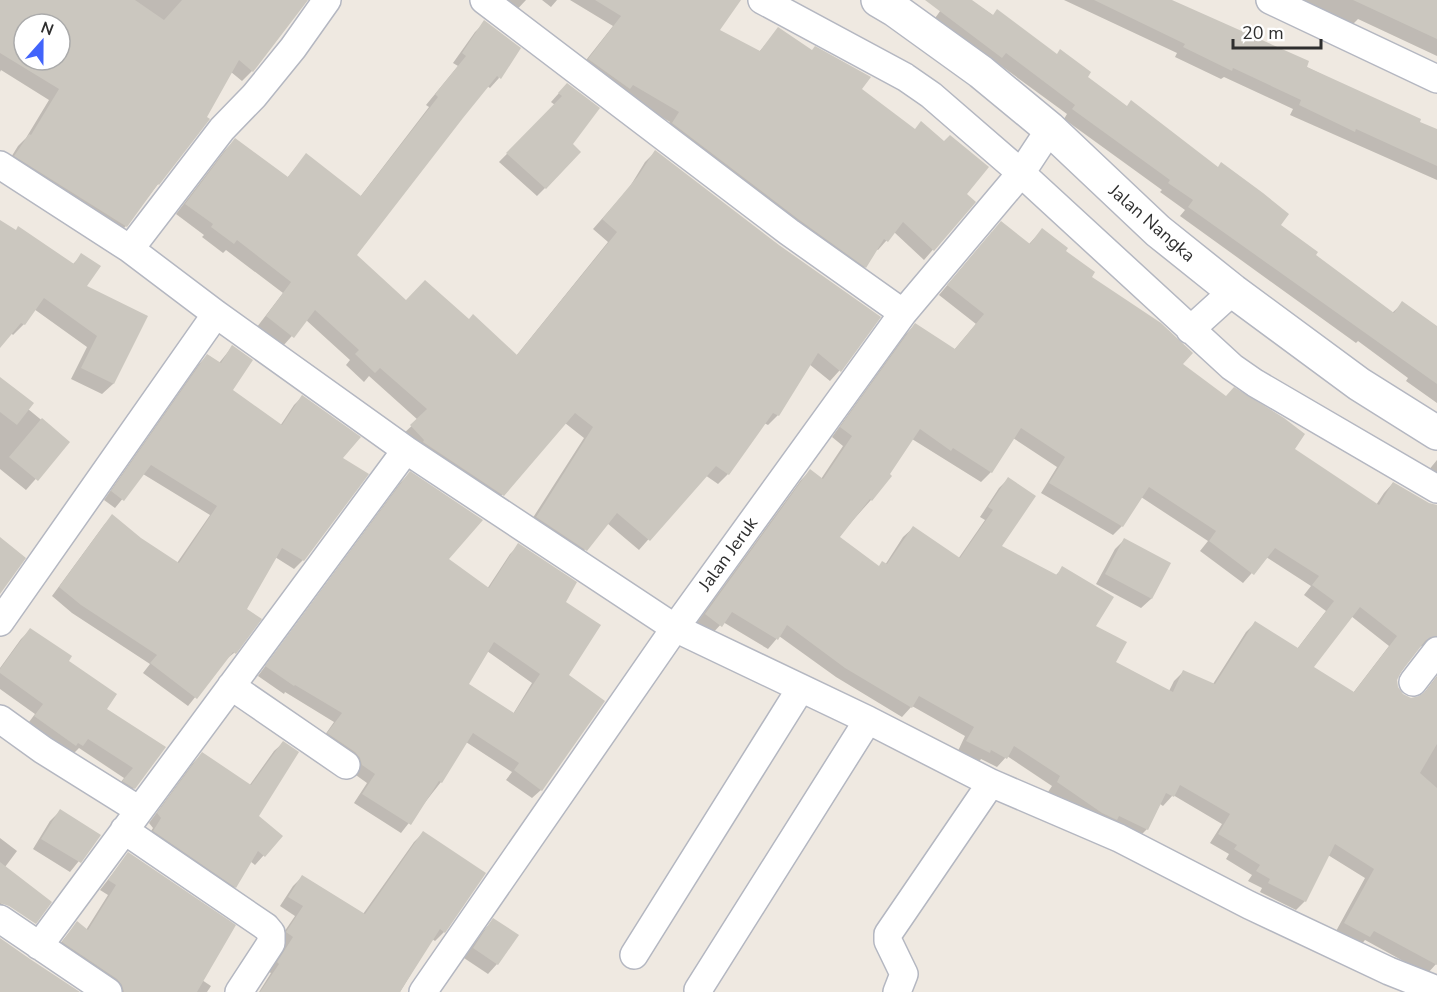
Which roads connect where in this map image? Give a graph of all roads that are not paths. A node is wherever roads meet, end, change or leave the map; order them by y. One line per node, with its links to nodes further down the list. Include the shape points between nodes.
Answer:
1 (327, 0): 10 (street, via 293,48 222,129)
2 (484, 0): 12 (street)
3 (878, 0): 7 (street, Jalan Nangka, via 981,72)
4 (1270, 0): 6 (street)
5 (770, 2): 9 (street, via 905,77)
6 (1437, 79)
7 (1048, 131): 9 (street, Jalan Jeruk); 11 (street, Jalan Nangka)
8 (0, 165): 10 (street)
9 (1023, 170): 12 (street, Jalan Jeruk); 14 (street)
10 (130, 249): 13 (street)
11 (1230, 294): 14 (street); 15 (street, Jalan Nangka)
12 (903, 313): 19 (street, Jalan Jeruk)
13 (216, 314): 16 (street); 18 (street)
14 (1194, 326): 17 (street, via 1232,367 1255,384)
15 (1437, 433)
16 (406, 450): 19 (street); 22 (street)
17 (1437, 489)
18 (0, 622)
19 (675, 628): 23 (street); 36 (street, Jalan Jeruk)
20 (1437, 651): 21 (street)
21 (1413, 682)
22 (231, 686): 26 (street); 28 (street)
23 (801, 688): 25 (street); 31 (street)
24 (0, 718): 28 (street)
25 (868, 720): 27 (street); 32 (street)
26 (346, 765)
27 (991, 783): 33 (street, via 1119,838 1260,910); 37 (street, via 888,934 904,974)
28 (131, 820): 30 (street); 35 (street, via 271,933 271,943)
29 (0, 919): 30 (street)
30 (39, 946): 34 (street)
31 (634, 955)
32 (698, 990)
33 (1437, 990)
34 (108, 992)
35 (239, 992)
36 (423, 992)
37 (897, 992)

